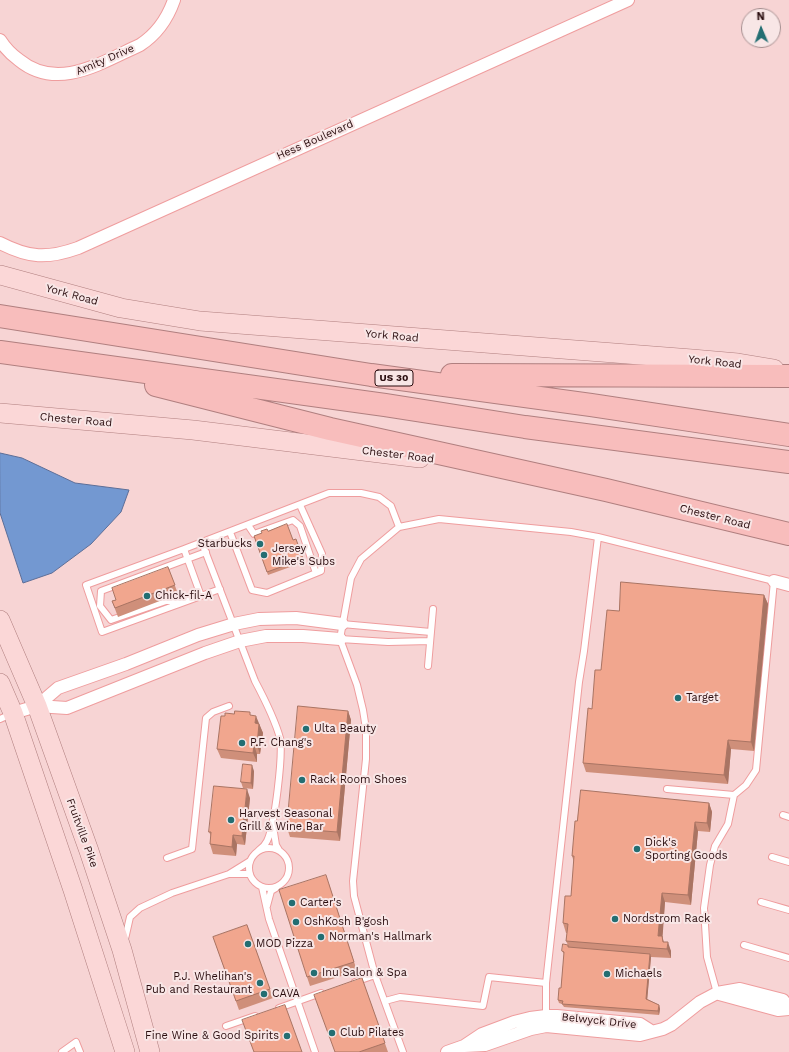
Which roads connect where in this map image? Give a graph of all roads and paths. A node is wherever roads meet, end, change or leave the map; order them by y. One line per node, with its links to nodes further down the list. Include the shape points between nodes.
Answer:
1 (174, 0): 3 (street, Amity Drive, via 166,20 148,40 72,74 56,75 29,68 11,54)
2 (628, 0): 4 (street, Hess Boulevard, via 78,248 64,253 40,256 15,251)
3 (0, 40)
4 (0, 243)
5 (0, 275): 9 (main road, York Road, via 121,308 200,321 692,359 738,363)
6 (0, 316): 10 (highway, US 30)
7 (0, 352): 8 (highway)
8 (76, 362): 16 (highway); 17 (highway, via 183,393 330,429)
9 (789, 372)
10 (371, 375): 11 (highway); 15 (highway, US 30)
11 (789, 376)
12 (0, 403): 14 (main road)
13 (0, 413): 14 (main road, Chester Road)
14 (63, 419): 17 (main road, Chester Road, via 193,430)
15 (789, 435)
16 (789, 462)
17 (516, 469): 22 (highway, Chester Road)
18 (300, 505): 19 (lane); 20 (lane, via 329,493 361,493 379,497 391,506); 28 (lane, via 322,554 321,571)
19 (248, 525): 21 (lane); 28 (lane, via 254,534 293,520 300,526)
20 (399, 527): 23 (lane, via 439,519); 37 (lane, via 361,559 351,578)
21 (230, 532): 24 (lane); 28 (lane, via 252,590 268,593)
22 (789, 534)
23 (598, 537): 29 (lane); 67 (lane, via 579,682)
24 (202, 543): 25 (lane); 26 (lane)
25 (184, 549): 27 (lane); 33 (lane, via 86,585 102,632)
26 (206, 552): 27 (lane); 31 (lane)
27 (187, 559): 32 (lane); 33 (lane, via 101,592 100,606 111,620 166,601)
28 (316, 573)
29 (774, 581): 30 (street); 48 (lane, via 756,770 746,785)
30 (789, 585)
31 (220, 589): 32 (lane); 36 (lane)
32 (201, 596): 33 (lane)
33 (185, 602)
34 (433, 609): 38 (lane)
35 (0, 620): 44 (main road, Fruitville Pike)
36 (234, 624): 37 (street, via 259,619 289,618); 40 (lane); 44 (street, via 58,688)
37 (342, 624): 38 (lane); 39 (lane)
38 (431, 632): 41 (lane)
39 (340, 639): 40 (street, via 266,636); 41 (lane); 66 (lane, via 357,685 366,729 366,759 353,881 354,896)
40 (240, 641): 44 (street, via 67,708); 49 (lane, via 280,738 281,757)
41 (430, 641): 42 (lane)
42 (428, 666)
43 (0, 683): 46 (main road)
44 (37, 706): 46 (street); 64 (main road, Fruitville Pike)
45 (230, 706): 53 (lane, via 213,712 206,718 192,849)
46 (7, 716): 81 (main road, via 73,890)
47 (668, 789): 48 (lane)
48 (734, 795): 70 (lane, via 728,824 716,846 710,865 704,908 707,957)
49 (272, 825): 50 (lane, via 267,842); 51 (lane, via 276,845)
50 (259, 850): 51 (lane, via 269,847); 54 (lane)
51 (280, 850): 59 (lane, via 285,854 290,866 287,878)
52 (772, 857): 55 (lane)
53 (167, 858)
54 (250, 861): 56 (lane); 57 (lane)
55 (789, 862)
56 (229, 874): 57 (lane); 64 (lane, via 146,904 130,917)
57 (250, 874): 58 (lane)
58 (262, 886): 59 (lane); 61 (lane)
59 (277, 887): 61 (lane, via 271,891)
60 (760, 902): 62 (lane)
61 (267, 907): 72 (lane)
62 (789, 910)
63 (744, 945): 65 (lane)
64 (122, 950): 82 (main road, Fruitville Pike)
65 (789, 958)
66 (375, 975): 68 (lane); 71 (lane)
67 (546, 983): 71 (lane, via 489,977 484,1006 400,997); 76 (lane)
68 (347, 984)
69 (326, 992): 72 (lane)
70 (718, 993): 73 (street, Belwyck Drive, via 740,989 750,991 783,1000); 76 (street, Belwyck Drive, via 700,1002 671,1025 652,1031 640,1024)
71 (385, 1000): 84 (lane)
72 (298, 1001): 74 (lane); 83 (lane)
73 (789, 1009)
74 (270, 1011)
75 (262, 1013): 77 (lane)
76 (546, 1021): 78 (street, Belwyck Drive, via 514,1022 482,1034)
77 (226, 1026)
78 (466, 1049): 85 (street, Belwyck Drive)
79 (62, 1052): 80 (lane, via 76,1042)
80 (80, 1052)
81 (125, 1052)
82 (150, 1052)
83 (315, 1052)
84 (403, 1052)
85 (446, 1052)

